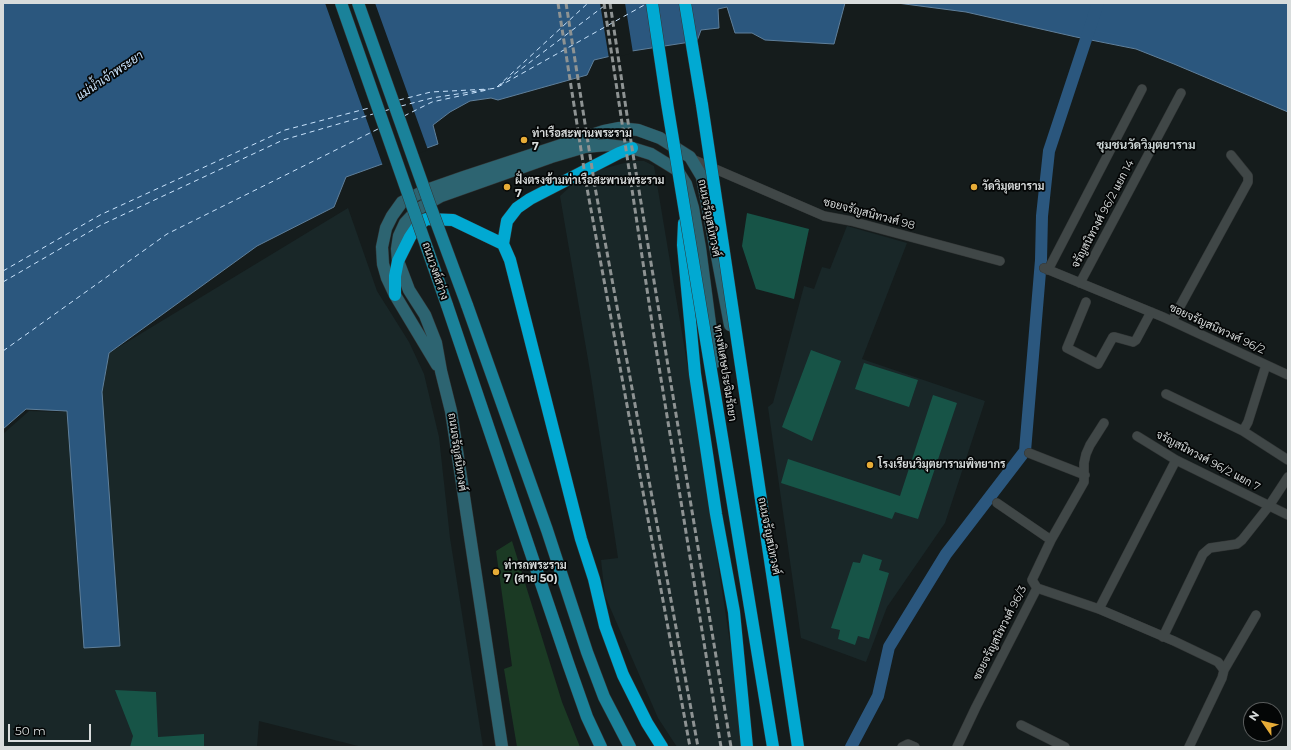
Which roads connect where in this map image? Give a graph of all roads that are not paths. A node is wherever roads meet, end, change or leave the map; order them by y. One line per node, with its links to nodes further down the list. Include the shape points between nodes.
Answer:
1 (341, 3): 42 (main road, ถนนวงศ์สว่าง, bridge, via 447,305 569,666)
2 (358, 3): 43 (main road, ถนนวงศ์สว่าง, bridge, via 547,530 593,667 604,697)
3 (652, 3): 10 (highway, ทางพิเศษประจิมรัถยา, bridge)
4 (685, 3): 48 (highway, ทางพิเศษประจิมรัถยา, bridge)
5 (1142, 89): 14 (street, ซอยจรัญสนิทวงศ์ 96/2, via 1046,269)
6 (1181, 93): 14 (street, จรัญสนิทวงศ์ 96/2 แยก 14)
7 (632, 148): 11 (highway, via 530,198 507,220); 12 (main road, ถนนจรัญสนิทวงศ์, via 607,145 584,147 441,196 418,209 405,223 396,249); 46 (main road, ถนนจรัญสนิทวงศ์, via 651,154 677,170 686,184 693,208 727,451 734,531)
8 (1231, 155): 18 (street, via 1248,176 1248,182)
9 (692, 159): 13 (street, ซอยจรัญสนิทวงศ์ 98, via 824,216); 15 (main road, ถนนจรัญสนิทวงศ์, via 660,138 638,130 619,128 604,130 419,193 402,202 386,228 382,247 383,264); 49 (main road, ถนนจรัญสนิทวงศ์, via 702,177 751,456 769,524)
10 (685, 208): 45 (highway, bridge, via 683,246 695,374 734,612); 47 (highway, ทางพิเศษประจิมรัถยา, bridge)
11 (503, 244): 12 (highway, via 453,220 426,219 410,237); 44 (highway, via 510,260 605,626 623,675)
12 (398, 261): 15 (highway); 20 (main road, ถนนจรัญสนิทวงศ์, via 409,290 424,314 436,343)
13 (1000, 261)
14 (1080, 283): 17 (street, ซอยจรัญสนิทวงศ์ 96/2)
15 (395, 295): 20 (main road, ถนนจรัญสนิทวงศ์)
16 (1086, 302): 17 (street, via 1067,348 1098,364 1113,337 1133,342 1136,340)
17 (1150, 312): 18 (street, ซอยจรัญสนิทวงศ์ 96/2)
18 (1172, 321): 19 (street, ซอยจรัญสนิทวงศ์ 96/2)
19 (1266, 365): 21 (street); 24 (street, ซอยจรัญสนิทวงศ์ 96/2)
20 (441, 371): 41 (main road, ถนนจรัญสนิทวงศ์, via 451,411)
21 (1288, 375)
22 (1166, 394): 24 (street)
23 (1104, 423): 29 (street, ซอยจรัญสนิทวงศ์ 96/3, via 1086,454)
24 (1243, 431): 28 (street)
25 (1137, 436): 27 (street, จรัญสนิทวงศ์ 96/2 แยก 7)
26 (1029, 453): 29 (street)
27 (1176, 460): 32 (street, จรัญสนิทวงศ์ 96/2 แยก 7); 36 (street)
28 (1288, 460)
29 (1085, 475): 34 (street, ซอยจรัญสนิทวงศ์ 96/3, via 1084,482)
30 (1288, 477): 32 (street)
31 (997, 503): 34 (street)
32 (1269, 506): 33 (street, จรัญสนิทวงศ์ 96/2 แยก 7); 38 (street, via 1237,544 1210,548 1203,554)
33 (1288, 515)
34 (1051, 540): 35 (street, ซอยจรัญสนิทวงศ์ 96/3, via 1032,580)
35 (1037, 588): 36 (street); 52 (street, ซอยจรัญสนิทวงศ์ 96/3)
36 (1099, 609): 38 (street)
37 (1256, 615): 39 (street)
38 (1163, 637): 39 (street, via 1218,662)
39 (1224, 670): 54 (street)
40 (1021, 725): 53 (street)
41 (502, 747)
42 (601, 747)
43 (630, 747)
44 (662, 747)
45 (747, 747)
46 (769, 747)
47 (772, 747)
48 (798, 747)
49 (802, 747)
50 (902, 747): 51 (street, via 908,744)
51 (915, 747)
52 (957, 747)
53 (1065, 747)
54 (1189, 747)

